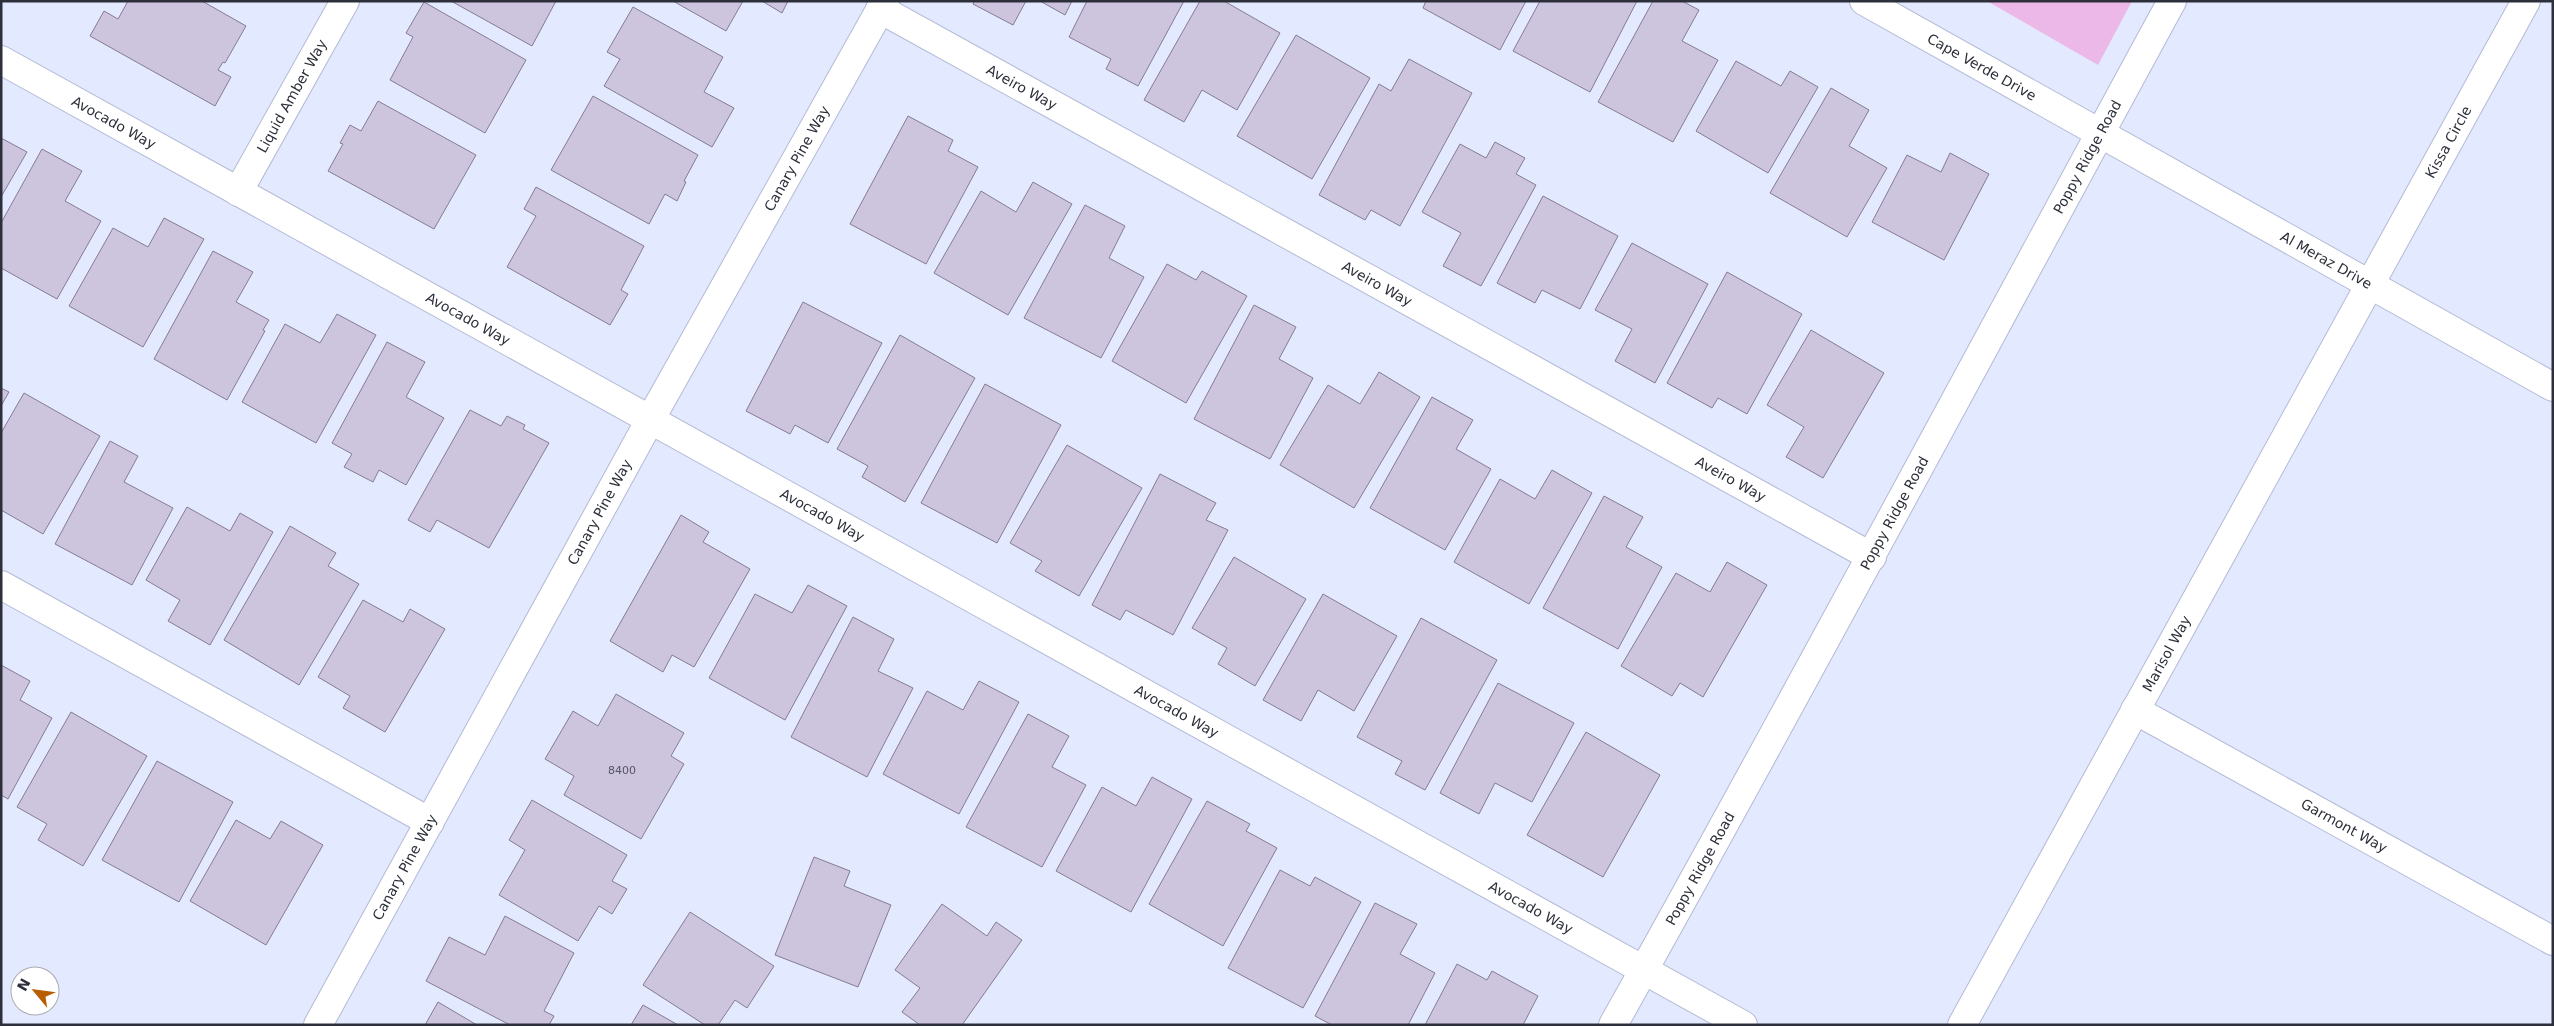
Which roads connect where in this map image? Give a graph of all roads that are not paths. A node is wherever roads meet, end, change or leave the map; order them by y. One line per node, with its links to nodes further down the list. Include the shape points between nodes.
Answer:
1 (345, 1): 8 (street, Liquid Amber Way)
2 (1864, 1): 7 (street, Cape Verde Drive)
3 (2172, 1): 7 (street, Poppy Ridge Road)
4 (2526, 1): 9 (street, Kissa Circle)
5 (882, 5): 11 (street, Canary Pine Way); 12 (street, Aveiro Way)
6 (1, 60): 8 (street, Avocado Way)
7 (2099, 133): 9 (street, Al Meraz Drive); 12 (street, Poppy Ridge Road)
8 (238, 192): 11 (street, Avocado Way)
9 (2370, 284): 10 (street, Al Meraz Drive); 14 (street, Marisol Way)
10 (2553, 387)
11 (650, 420): 15 (street, Canary Pine Way); 17 (street, Avocado Way)
12 (1872, 557): 17 (street, Poppy Ridge Road)
13 (1, 585): 15 (street)
14 (2136, 710): 16 (street, Garmont Way); 21 (street, Marisol Way)
15 (430, 822): 18 (street, Canary Pine Way)
16 (2553, 941)
17 (1644, 970): 19 (street, Poppy Ridge Road); 20 (street, Avocado Way)
18 (318, 1025)
19 (1613, 1025)
20 (1743, 1025)
21 (1962, 1025)

